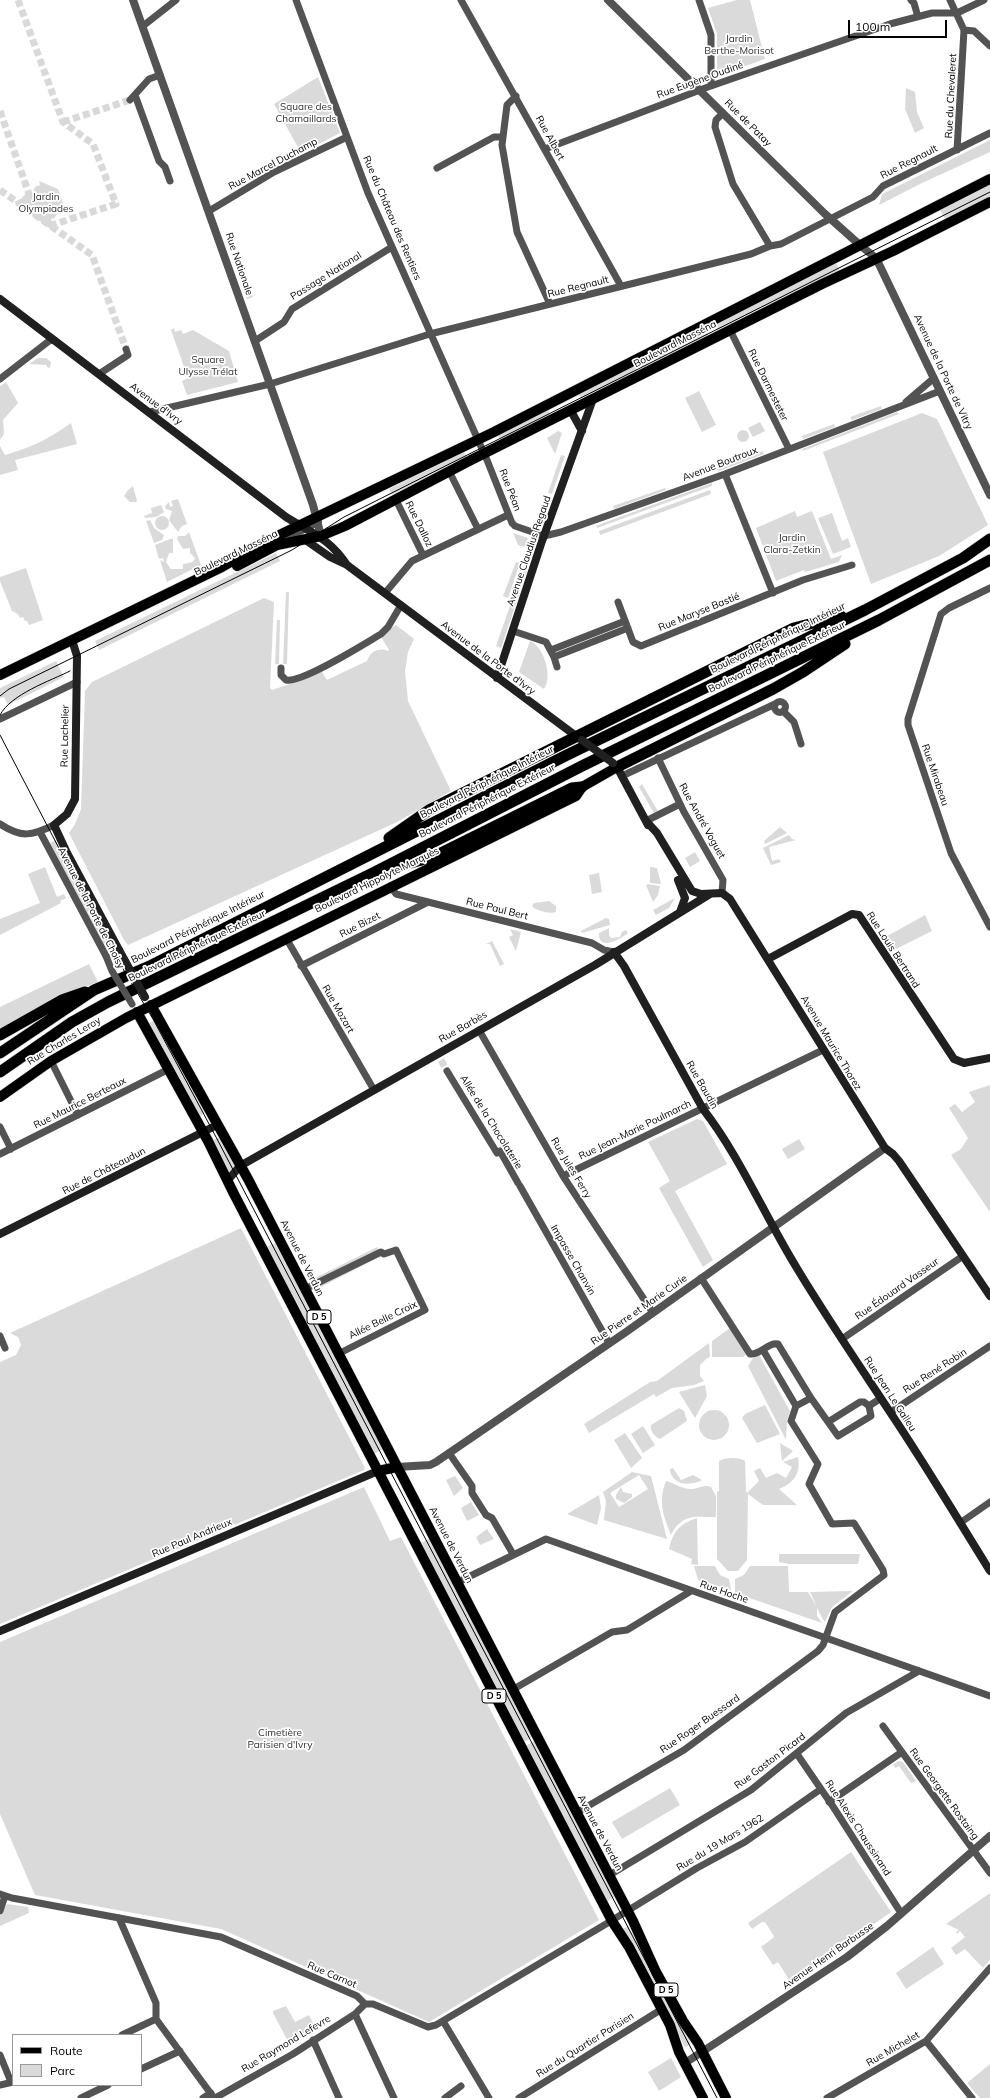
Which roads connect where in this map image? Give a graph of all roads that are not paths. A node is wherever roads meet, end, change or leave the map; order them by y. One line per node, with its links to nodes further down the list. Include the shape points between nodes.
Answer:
1 (133, 0): 12 (street, Rue Nationale)
2 (176, 0): 12 (street)
3 (296, 0): 21 (street, Rue du Château des Rentiers)
4 (461, 0): 18 (street, Rue Albert)
5 (608, 0): 17 (street, Rue de Patay)
6 (699, 0): 16 (street, via 711,35)
7 (910, 0): 11 (street, via 914,3)
8 (950, 0): 10 (street, Rue du Chevaleret)
9 (984, 0): 10 (street)
10 (957, 14): 11 (street, Rue Eugène Oudiné, via 932,13); 13 (street, Rue du Chevaleret)
11 (918, 17): 16 (street, Rue Eugène Oudiné)
12 (143, 26): 15 (street, Rue Nationale)
13 (964, 30): 14 (street, via 974,31); 24 (street, Rue du Chevaleret)
14 (990, 46)
15 (160, 75): 27 (street, via 149,79 133,98); 29 (street, Rue Nationale)
16 (711, 86): 17 (street, Rue Eugène Oudiné)
17 (700, 90): 19 (street, Rue de Patay); 23 (street, Rue Eugène Oudiné)
18 (516, 96): 22 (street, via 507,106); 23 (street, Rue Albert)
19 (723, 113): 30 (street, Rue de Patay); 31 (street, via 716,120 715,127 733,184)
20 (990, 133): 24 (street, Rue Regnault)
21 (347, 137): 29 (street, Rue Marcel Duchamp, via 274,172); 33 (street, Rue du Château des Rentiers)
22 (503, 138): 25 (street, via 494,137); 37 (street, via 502,145 517,232)
23 (545, 149): 35 (street, Rue Albert)
24 (957, 150): 30 (street, Rue Regnault, via 883,186 872,197)
25 (437, 168)
26 (990, 179): 32 (main road, Boulevard Masséna, via 872,238)
27 (170, 181)
28 (990, 202): 34 (main road, Boulevard Masséna)
29 (209, 211): 41 (street, Rue Nationale)
30 (831, 219): 31 (street, Rue Regnault, via 781,244); 32 (street, Rue de Patay)
31 (770, 246): 35 (street, Rue Regnault, via 751,254)
32 (861, 246): 34 (street, Rue de Patay); 48 (main road, Boulevard Masséna)
33 (392, 247): 39 (street, Rue du Château des Rentiers); 41 (street, Passage National, via 292,309 284,322)
34 (876, 258): 38 (main road, Boulevard Masséna); 44 (street, Avenue de la Porte de Vitry)
35 (621, 286): 37 (street, Rue Regnault)
36 (0, 299): 40 (main road, Avenue d'Ivry)
37 (550, 304): 39 (street, Rue Regnault)
38 (730, 330): 49 (main road, Boulevard Masséna); 55 (street, Rue Darmesteter)
39 (430, 334): 46 (street, Rue Regnault); 54 (street, Rue du Château des Rentiers)
40 (54, 340): 43 (main road, Avenue d'Ivry); 45 (street, via 49,341)
41 (255, 341): 46 (street, Rue Nationale)
42 (126, 349): 43 (street, via 128,355)
43 (99, 374): 52 (main road, Avenue d'Ivry)
44 (934, 378): 47 (street, Avenue de la Porte de Vitry); 50 (street, Avenue Boutroux)
45 (0, 379)
46 (270, 384): 52 (street, Rue Regnault); 62 (street, Rue Nationale)
47 (940, 391): 50 (street, Avenue Boutroux); 59 (street, Avenue de la Porte de Vitry)
48 (564, 397): 51 (main road); 54 (main road, Boulevard Masséna)
49 (594, 399): 51 (main road, Boulevard Masséna); 53 (main road, Avenue Claudius Regaud)
50 (901, 406): 55 (street, Avenue Boutroux)
51 (571, 411): 53 (main road); 56 (main road, Boulevard Masséna)
52 (150, 412): 64 (main road, Avenue d'Ivry)
53 (582, 431): 66 (main road, Avenue Claudius Regaud)
54 (479, 440): 56 (street); 62 (main road, Boulevard Masséna)
55 (789, 449): 58 (street, Avenue Boutroux)
56 (484, 453): 57 (main road, Boulevard Masséna); 61 (street, Rue Péan)
57 (449, 471): 60 (main road, Boulevard Masséna); 63 (street)
58 (725, 474): 66 (street, Avenue Boutroux); 74 (street)
59 (990, 495)
60 (396, 500): 65 (main road, Boulevard Masséna); 68 (street, Rue Dalloz)
61 (508, 516): 63 (street); 66 (street, Rue Péan, via 515,526)
62 (318, 519): 64 (main road, Boulevard Masséna); 65 (street, Rue Nationale)
63 (478, 529): 68 (street)
64 (304, 531): 65 (main road, Boulevard Masséna); 70 (main road, Avenue de la Porte d'Ivry, via 330,557); 81 (main road, Boulevard Masséna); 81 (main road, Boulevard Masséna, via 256,547)
65 (321, 536): 70 (main road, Avenue de la Porte d'Ivry, via 341,555)
66 (544, 536): 80 (main road, Avenue Claudius Regaud)
67 (990, 539): 77 (highway, Boulevard Périphérique Intérieur, via 963,558)
68 (423, 555): 73 (street, via 412,561)
69 (990, 560): 78 (highway, Boulevard Périphérique Extérieur)
70 (347, 565): 73 (main road, Avenue de la Porte d'Ivry)
71 (852, 565): 74 (street, Rue Maryse Bastié, via 803,580)
72 (990, 588): 107 (street, Rue Mirabeau, via 941,614 908,719 951,853)
73 (385, 593): 76 (main road, Avenue de la Porte d'Ivry)
74 (773, 593): 79 (street, Rue Maryse Bastié, via 641,646 633,642)
75 (618, 602): 79 (street)
76 (401, 604): 84 (street, via 381,634 307,676 286,680 281,675); 86 (main road, Avenue de la Porte d'Ivry)
77 (865, 610): 90 (highway, via 794,628); 100 (highway, Boulevard Périphérique Intérieur)
78 (879, 620): 93 (highway, via 803,672); 101 (highway, Boulevard Périphérique Extérieur, via 582,766)
79 (627, 624): 82 (street)
80 (513, 631): 82 (street, via 546,642); 86 (main road, Avenue Claudius Regaud)
81 (73, 643): 85 (main road, Boulevard Masséna); 87 (main road, Boulevard Masséna); 88 (main road, Rue Lachelier, via 77,656)
82 (553, 654): 83 (street)
83 (557, 667)
84 (280, 668)
85 (0, 675)
86 (497, 678): 90 (main road, Avenue de la Porte d'Ivry)
87 (0, 682)
88 (77, 682): 89 (street); 98 (main road, Rue Lachelier, via 75,799 67,814)
89 (0, 719)
90 (579, 738): 93 (main road, Avenue de la Porte d'Ivry, bridge); 100 (highway, via 429,810)
91 (801, 744): 92 (street, via 794,722 783,711 783,702 778,702)
92 (658, 758): 93 (street); 95 (street, Rue André Voguet)
93 (617, 769): 94 (main road, Boulevard Hippolyte Marquès); 96 (main road)
94 (582, 787): 101 (highway, via 572,788 433,857); 102 (main road, Boulevard Hippolyte Marquès, via 576,796)
95 (680, 804): 96 (street); 103 (street, Rue André Voguet, via 723,880)
96 (646, 821): 104 (main road, via 657,833 692,891 698,894); 106 (main road, via 684,891 685,901)
97 (0, 824): 99 (street, via 21,834)
98 (54, 825): 99 (street); 113 (main road, Avenue de la Porte de Choisy, bridge, via 119,950)
99 (40, 832): 113 (street, Avenue de la Porte de Choisy, bridge, via 112,971)
100 (360, 859): 112 (highway, Boulevard Périphérique Intérieur, via 152,965)
101 (373, 873): 122 (highway, Boulevard Périphérique Extérieur, via 108,1002 72,1022)
102 (390, 886): 105 (street, Rue Paul Bert, via 396,894); 108 (main road, Boulevard Hippolyte Marquès)
103 (722, 893): 104 (main road); 110 (main road, Avenue Maurice Thorez, via 730,899)
104 (711, 894): 106 (main road, Rue Barbès)
105 (428, 902): 109 (street, Rue Paul Bert, via 592,943); 111 (street, Rue Bizet)
106 (680, 913): 109 (main road, Rue Barbès)
107 (990, 927)
108 (286, 938): 111 (street, Rue Mozart); 113 (main road, Boulevard Hippolyte Marquès)
109 (614, 952): 114 (main road, Rue Barbès); 125 (main road, Rue Baudin)
110 (768, 959): 116 (main road, Avenue Maurice Thorez); 118 (main road, Rue Louis Bertrand, via 852,914 859,915 941,1041 948,1059 956,1067 970,1067)
111 (301, 966): 123 (street, Rue Mozart)
112 (94, 990): 115 (highway, via 62,1000); 117 (highway, Boulevard Périphérique Intérieur)
113 (142, 1006): 119 (main road, Rue Charles Leroy); 120 (main road, D 5); 127 (main road, Avenue de Verdun / D 5)
114 (479, 1030): 123 (main road, Rue Barbès, via 439,1057); 134 (street, Rue Jules Ferry)
115 (0, 1035)
116 (823, 1050): 125 (street, Rue Jean-Marie Poulmarch); 130 (main road, Avenue Maurice Thorez)
117 (0, 1053)
118 (989, 1059)
119 (52, 1061): 124 (main road, Rue Charles Leroy); 126 (street)
120 (169, 1069): 126 (street, Rue Maurice Berteaux); 129 (main road, D 5)
121 (447, 1071): 136 (street, Allée de la Chocolaterie, via 496,1153 500,1151)
122 (0, 1072)
123 (374, 1090): 133 (main road, Rue Barbès)
124 (0, 1097)
125 (703, 1109): 134 (street, Rue Jean-Marie Poulmarch); 137 (main road, Rue Baudin, via 718,1128)
126 (78, 1115): 131 (street, Rue Maurice Berteaux)
127 (217, 1124): 129 (main road, Rue de Châteaudun); 133 (main road, Avenue de Verdun / D 5)
128 (0, 1127): 131 (street)
129 (203, 1132): 135 (main road, D 5); 138 (main road, Rue de Châteaudun)
130 (885, 1148): 137 (street, Rue Pierre et Marie Curie); 139 (main road, Avenue Maurice Thorez, via 899,1161)
131 (11, 1149): 132 (street, Rue Maurice Berteaux)
132 (0, 1154)
133 (240, 1166): 135 (main road, Rue Barbès); 141 (main road, Avenue de Verdun / D 5)
134 (563, 1176): 143 (street, Rue Jules Ferry)
135 (228, 1180): 159 (main road, D 5)
136 (519, 1185): 146 (street, Impasse Chanvin)
137 (773, 1227): 140 (street, Rue Pierre et Marie Curie); 145 (main road, Rue Jean Le Galleu)
138 (0, 1234)
139 (963, 1256): 142 (main road, Avenue Maurice Thorez); 145 (street, Rue Édouard Vasseur)
140 (701, 1278): 143 (street, Rue Pierre et Marie Curie); 149 (street, via 748,1351 754,1354)
141 (305, 1289): 150 (main road, Avenue de Verdun / D 5); 150 (street, Allée Belle Croix, via 381,1252 384,1254 396,1250 425,1310)
142 (990, 1296)
143 (653, 1313): 146 (street, Rue Pierre et Marie Curie)
144 (0, 1336): 148 (street)
145 (842, 1339): 152 (main road, Rue Jean Le Galleu)
146 (609, 1344): 157 (street, Rue Pierre et Marie Curie)
147 (990, 1346): 155 (street, Rue René Robin)
148 (5, 1348)
149 (763, 1350): 151 (street, via 774,1343 778,1344); 153 (street)
150 (338, 1354): 158 (main road, Avenue de Verdun / D 5)
151 (811, 1398): 153 (street); 156 (street)
152 (881, 1398): 154 (street); 155 (main road, Rue Jean Le Galleu)
153 (796, 1406): 167 (street, Rue Roger Buessard, via 791,1420 818,1464 809,1484 832,1524 854,1524 884,1573 881,1578 835,1612)
154 (868, 1406): 156 (street, via 860,1402); 156 (street, via 871,1416 839,1436)
155 (890, 1412): 161 (main road, Rue Jean Le Galleu)
156 (828, 1422)
157 (449, 1452): 158 (street, Rue Pierre et Marie Curie, via 430,1465); 162 (street, via 472,1486 472,1493 486,1514 492,1518)
158 (397, 1467): 159 (main road); 164 (main road, Avenue de Verdun / D 5)
159 (378, 1471): 166 (main road, Rue Paul Andrieux); 186 (main road, D 5)
160 (990, 1502): 161 (street)
161 (960, 1523): 163 (main road, Rue Jean Le Galleu)
162 (513, 1554): 164 (street, Rue Hoche); 165 (street, Rue Hoche, via 546,1539)
163 (990, 1571)
164 (456, 1583): 169 (main road, Avenue de Verdun / D 5)
165 (691, 1591): 167 (street, Rue Hoche); 169 (street, via 627,1630 612,1632)
166 (0, 1631)
167 (825, 1638): 168 (street, Rue Hoche); 176 (street, Rue Roger Buessard, via 818,1651 684,1750)
168 (919, 1671): 170 (street, Rue Hoche); 173 (street, Rue Gaston Picard, via 846,1713)
169 (512, 1690): 176 (main road, Avenue de Verdun / D 5)
170 (990, 1696)
171 (883, 1726): 172 (street, Rue Georgette Rostaing)
172 (902, 1752): 175 (street); 178 (street, Rue Georgette Rostaing)
173 (797, 1754): 174 (street, Rue Alexis Chaussinand); 180 (street, Rue Gaston Picard, via 752,1790)
174 (821, 1789): 175 (street, Rue Alexis Chaussinand); 182 (street, Rue du 19 Mars 1962, via 745,1842 691,1871)
175 (829, 1802): 184 (street, Rue Alexis Chaussinand)
176 (576, 1813): 180 (main road, Avenue de Verdun / D 5)
177 (990, 1836): 178 (street, Avenue Henri Barbusse)
178 (974, 1851): 179 (street, Rue Georgette Rostaing); 184 (street, Avenue Henri Barbusse)
179 (990, 1873)
180 (608, 1876): 182 (main road, Avenue de Verdun / D 5)
181 (3, 1895): 183 (street); 185 (street, Rue Carnot)
182 (628, 1911): 186 (street, Rue Carnot); 197 (main road, Avenue de Verdun / D 5, via 663,1984)
183 (0, 1912)
184 (901, 1913): 197 (street, Avenue Henri Barbusse, via 847,1957)
185 (119, 1918): 188 (street, Rue Carnot, via 224,1937 357,1996); 191 (street, via 156,2003)
186 (612, 1921): 189 (main road, D 5); 192 (street, Rue Carnot)
187 (990, 1968): 195 (street, Rue Michelet)
188 (365, 2004): 190 (street, Rue Raymond Lefevre); 192 (street, Rue Carnot, via 373,2004 428,2027)
189 (662, 2009): 199 (main road); 212 (street, Rue du Quartier Parisien)
190 (355, 2014): 194 (street, Rue Raymond Lefevre); 209 (street)
191 (156, 2019): 193 (street); 196 (street)
192 (443, 2021): 211 (street)
193 (124, 2034)
194 (313, 2040): 205 (street, Rue Raymond Lefevre, via 294,2054); 208 (street)
195 (926, 2041): 215 (street, Rue Michelet); 216 (street)
196 (180, 2051): 200 (street); 205 (street)
197 (703, 2052): 199 (street, Avenue Henri Barbusse); 214 (main road, Avenue de Verdun / D 5)
198 (0, 2055): 201 (street)
199 (685, 2063): 213 (main road)
200 (142, 2069)
201 (12, 2082): 202 (street)
202 (0, 2085)
203 (106, 2086): 206 (street)
204 (462, 2086): 210 (street)
205 (213, 2096): 207 (street, Rue Raymond Lefevre)
206 (81, 2098)
207 (203, 2098)
208 (339, 2098)
209 (394, 2098)
210 (445, 2098)
211 (490, 2098)
212 (519, 2098)
213 (703, 2098)
214 (726, 2098)
215 (827, 2098)
216 (972, 2098)

